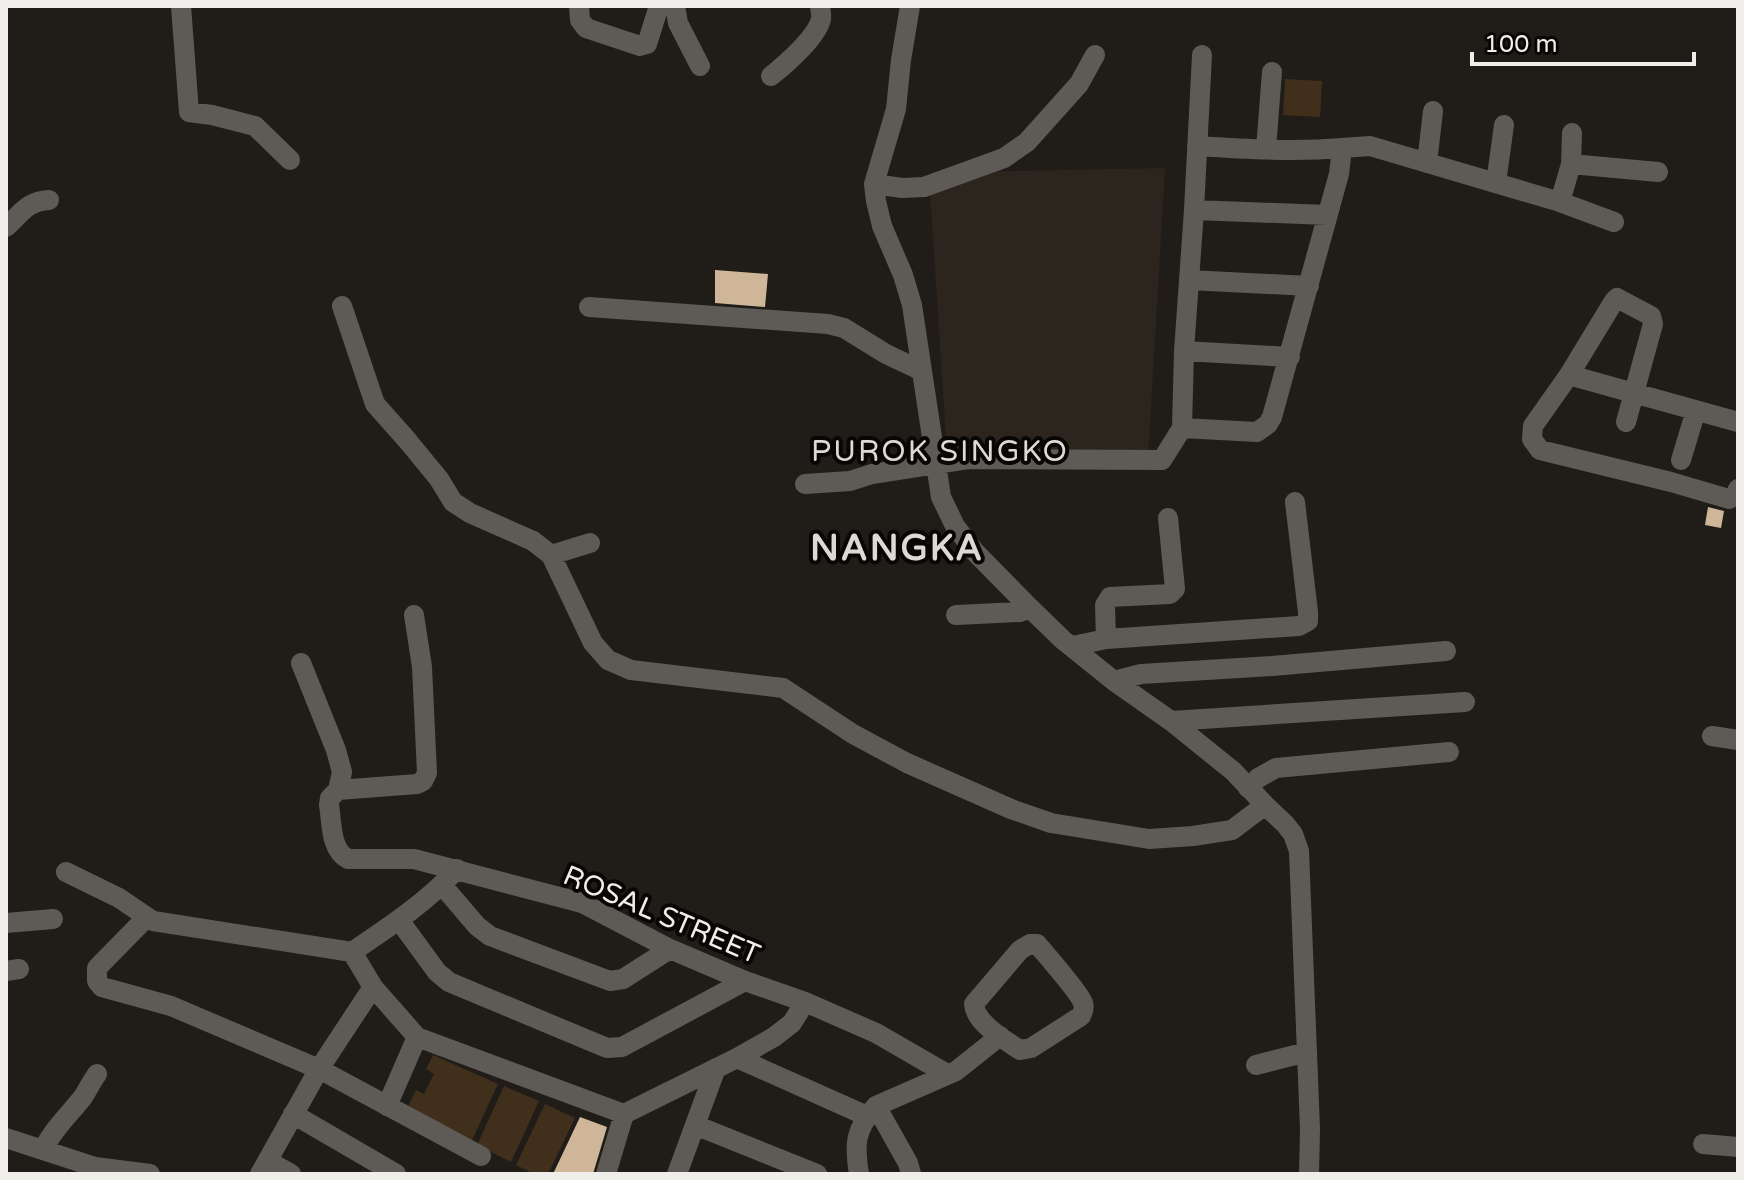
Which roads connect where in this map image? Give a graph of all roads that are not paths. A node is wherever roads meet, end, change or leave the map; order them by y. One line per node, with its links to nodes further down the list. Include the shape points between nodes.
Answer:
1 (181, 6): 18 (street, via 189,112 255,126)
2 (579, 6): 3 (street, via 586,28 640,46 647,44)
3 (659, 6)
4 (675, 6): 9 (street)
5 (820, 6): 11 (street, via 822,18 809,40)
6 (910, 6): 23 (street, via 896,109)
7 (1095, 55): 23 (street, via 1069,96 1027,142 1004,158 924,187)
8 (1202, 55): 15 (street)
9 (700, 66)
10 (1272, 72): 17 (street)
11 (771, 76)
12 (1433, 111): 19 (street)
13 (1504, 125): 22 (street)
14 (1572, 133): 20 (street)
15 (1197, 146): 17 (street); 26 (street)
16 (1342, 148): 17 (street); 19 (street, via 1370,146); 27 (street)
17 (1266, 149)
18 (290, 160)
19 (1427, 163): 22 (street)
20 (1571, 164): 21 (street); 25 (street)
21 (1658, 172)
22 (1496, 183): 25 (street)
23 (874, 184): 36 (street, via 882,226 912,305)
24 (49, 200): 29 (street, via 31,203)
25 (1560, 202): 28 (street)
26 (1194, 210): 27 (street); 30 (street)
27 (1327, 215): 31 (street)
28 (1614, 222)
29 (6, 227)
30 (1189, 280): 31 (street); 34 (street)
31 (1309, 286): 35 (street)
32 (342, 306): 50 (street, via 375,404 453,502)
33 (589, 307): 36 (street, via 828,324)
34 (1184, 351): 35 (street); 42 (street)
35 (1290, 357): 42 (street, via 1264,429)
36 (922, 371): 44 (street)
37 (1569, 375): 38 (street); 38 (street, via 1620,298 1653,319); 46 (street, via 1533,426 1532,439 1540,450 1729,499)
38 (1633, 393): 39 (street); 40 (street)
39 (1696, 410): 41 (street); 43 (street)
40 (1626, 422)
41 (1738, 422)
42 (1182, 428): 44 (street, via 1162,460 968,459)
43 (1681, 460)
44 (936, 465): 45 (street); 51 (street, via 941,497 955,526)
45 (805, 484)
46 (1738, 489)
47 (1295, 502): 54 (street, via 1308,621 1299,626)
48 (1168, 518): 54 (street, via 1175,589 1170,594 1110,597 1105,605)
49 (590, 543): 50 (street)
50 (551, 555): 66 (street, via 593,643 608,660 631,670 783,688 907,763 1011,809 1051,823 1149,839 1232,830)
51 (1030, 608): 53 (street); 55 (street)
52 (414, 615): 65 (street, via 427,773 417,784)
53 (956, 615)
54 (1106, 639): 55 (street)
55 (1073, 646): 58 (street)
56 (1446, 651): 58 (street, via 1141,674)
57 (301, 663): 65 (street, via 336,750 342,772)
58 (1114, 681): 60 (street)
59 (1465, 702): 60 (street)
60 (1171, 721): 64 (street)
61 (1712, 736): 62 (street)
62 (1738, 740)
63 (1449, 752): 64 (street, via 1276,768)
64 (1248, 788): 66 (street)
65 (338, 790): 67 (street, ROSAL STREET, via 329,805 341,855 414,859)
66 (1265, 805): 81 (street, via 1293,834 1299,851)
67 (457, 869): 69 (street); 74 (street, ROSAL STREET, via 582,903)
68 (66, 872): 70 (street)
69 (442, 885): 72 (street); 74 (street, via 490,936 610,981 623,979)
70 (146, 918): 75 (street); 85 (street, via 97,968 102,987 171,1006)
71 (53, 919): 73 (street)
72 (399, 920): 75 (street); 76 (street, via 449,982 607,1048 622,1047)
73 (6, 923)
74 (670, 949): 76 (street, ROSAL STREET)
75 (352, 952): 77 (street)
76 (745, 981): 78 (street, ROSAL STREET)
77 (373, 987): 80 (street); 85 (street)
78 (805, 1002): 82 (street, via 792,1023); 87 (street, ROSAL STREET, via 876,1033)
79 (1000, 1036): 79 (street, via 977,1016 974,1004 1020,950 1037,944 1082,1001 1084,1011 1026,1050); 87 (street)
80 (417, 1037): 88 (street); 91 (street)
81 (1307, 1052): 83 (street); 107 (street)
82 (737, 1058): 84 (street); 89 (street)
83 (1256, 1065)
84 (716, 1068): 91 (street); 92 (street)
85 (319, 1069): 88 (street); 90 (street)
86 (97, 1074): 96 (street)
87 (947, 1074): 89 (street)
88 (387, 1106): 97 (street)
89 (872, 1111): 105 (street, via 857,1136); 106 (street)
90 (293, 1114): 98 (street); 101 (street)
91 (624, 1114): 102 (street)
92 (695, 1125): 103 (street); 104 (street)
93 (6, 1138): 96 (street)
94 (1703, 1144): 95 (street)
95 (1738, 1147)
96 (43, 1150): 99 (street, via 95,1167)
97 (481, 1156)
98 (264, 1167): 100 (street)
99 (150, 1174)
100 (291, 1174)
101 (396, 1174)
102 (606, 1174)
103 (677, 1174)
104 (817, 1174)
105 (859, 1174)
106 (911, 1174)
107 (1309, 1174)

